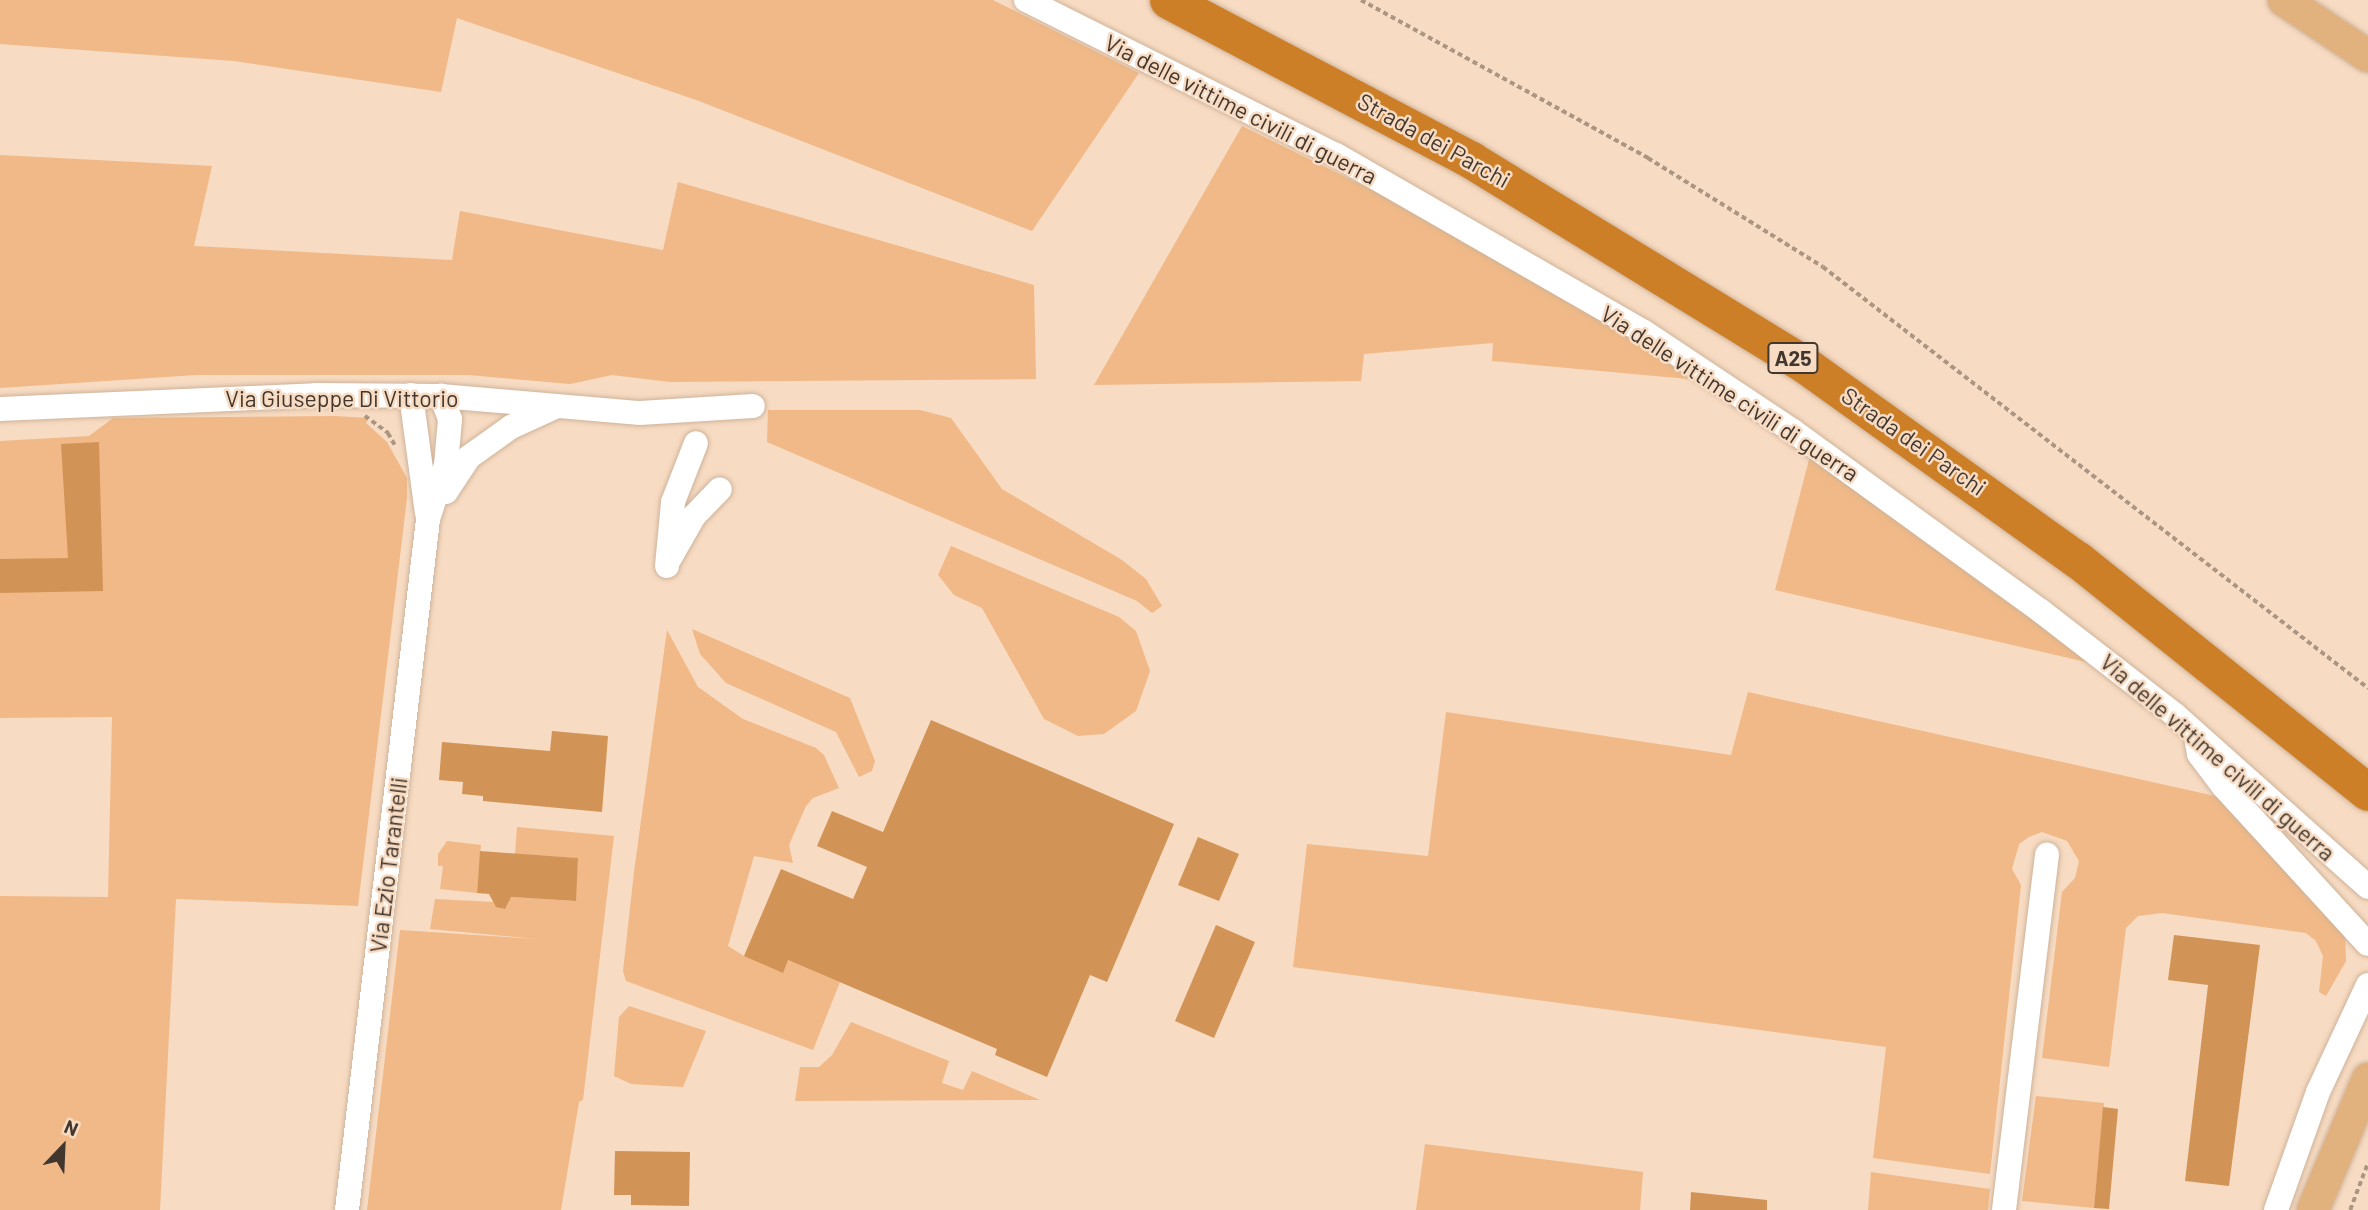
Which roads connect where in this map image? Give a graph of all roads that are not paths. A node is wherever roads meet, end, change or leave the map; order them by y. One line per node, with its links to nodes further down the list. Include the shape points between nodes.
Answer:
1 (1026, 0): 14 (street, Via delle vittime civili di guerra, via 1336,155 1644,332 1933,531)
2 (1168, 0): 16 (highway, Strada dei Parchi / A25, via 1472,160 1801,362 2067,551)
3 (1220, 0): 15 (highway, Strada dei Parchi / A25, via 1524,162 1819,346 2091,539)
4 (2284, 0): 5 (main road)
5 (2368, 56)
6 (411, 396): 7 (street, Via Giuseppe Di Vittorio); 10 (street, Via Giuseppe Di Vittorio); 13 (street)
7 (441, 396): 8 (street, Via Giuseppe Di Vittorio); 13 (street, via 450,419 446,465)
8 (558, 405): 9 (street, Via Giuseppe Di Vittorio, via 683,413); 13 (street, via 511,427 469,457)
9 (753, 406)
10 (0, 409)
11 (696, 443): 12 (street, via 673,502 667,566 694,516)
12 (720, 489)
13 (428, 519): 22 (street, Via Ezio Tarantelli)
14 (2195, 732): 18 (street, Via delle vittime civili di guerra); 19 (street, via 2199,754 2223,786)
15 (2368, 761)
16 (2368, 792)
17 (2047, 855): 23 (street)
18 (2368, 887)
19 (2368, 944)
20 (2368, 985): 24 (street, via 2318,1092)
21 (2368, 1079): 25 (main road)
22 (347, 1210)
23 (2004, 1210)
24 (2276, 1210)
25 (2313, 1210)

